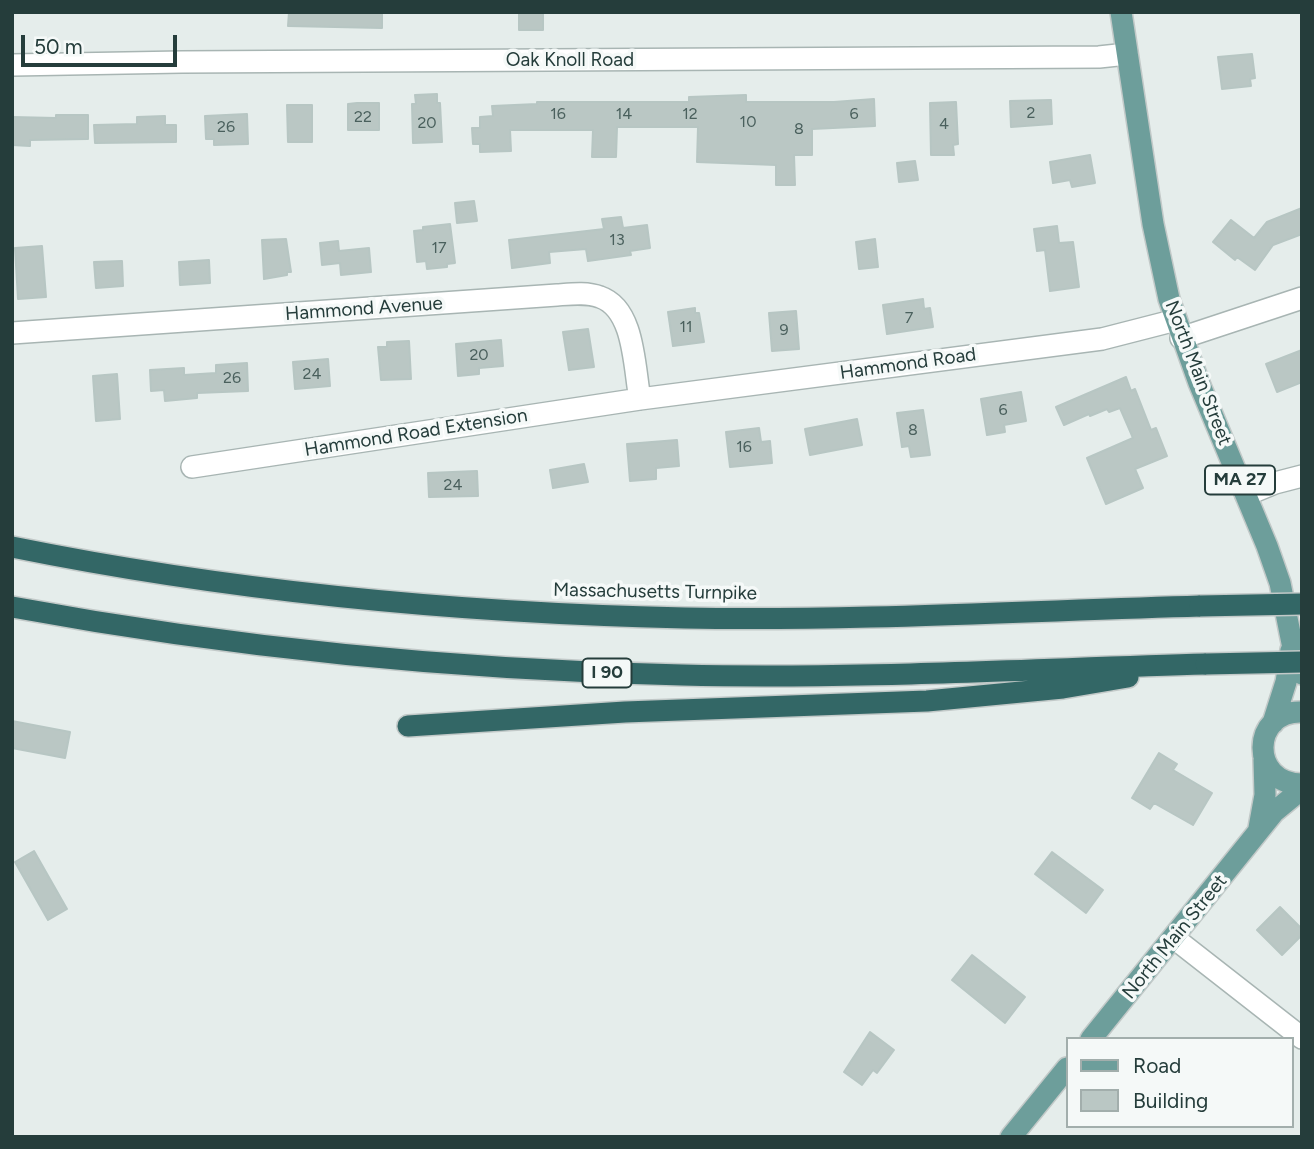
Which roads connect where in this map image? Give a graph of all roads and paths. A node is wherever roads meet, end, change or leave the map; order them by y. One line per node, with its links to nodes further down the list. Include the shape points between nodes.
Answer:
1 (1121, 12): 2 (main road, North Main Street / MA 27)
2 (1127, 54): 3 (street, Oak Knoll Road); 5 (main road, North Main Street / MA 27, via 1158,252)
3 (12, 65)
4 (1302, 298): 5 (street, Hammond Road)
5 (1179, 329): 7 (street, Hammond Road); 10 (main road, North Main Street / MA 27)
6 (12, 333): 7 (street, Hammond Avenue, via 594,295 617,308 627,324)
7 (640, 399): 8 (street, Hammond Road Extension)
8 (192, 467)
9 (1302, 477): 10 (street)
10 (1246, 495): 14 (main road, North Main Street / MA 27, via 1280,583)
11 (12, 547): 12 (highway, Massachusetts Turnpike, bridge, via 306,594 536,612 687,618)
12 (1302, 604)
13 (12, 607): 15 (highway, I 90, via 303,652 532,670 761,676)
14 (1297, 652): 15 (highway, I 90, bridge); 16 (main road, North Main Street / MA 27); 18 (main road, North Main Street / MA 27)
15 (1206, 664): 19 (highway, via 976,697)
16 (1302, 674)
17 (1302, 712): 18 (main road)
18 (1273, 723): 20 (main road, North Main Street, via 1264,737)
19 (408, 726)
20 (1264, 758): 21 (main road, via 1275,775); 22 (main road, North Main Street, via 1265,795)
21 (1302, 787): 22 (main road, North Main Street, via 1278,807)
22 (1257, 834): 23 (main road, North Main Street)
23 (1174, 938): 24 (main road, North Main Street); 25 (street)
24 (1093, 1037)
25 (1302, 1038)
26 (1066, 1069): 27 (main road)
27 (1012, 1137)

